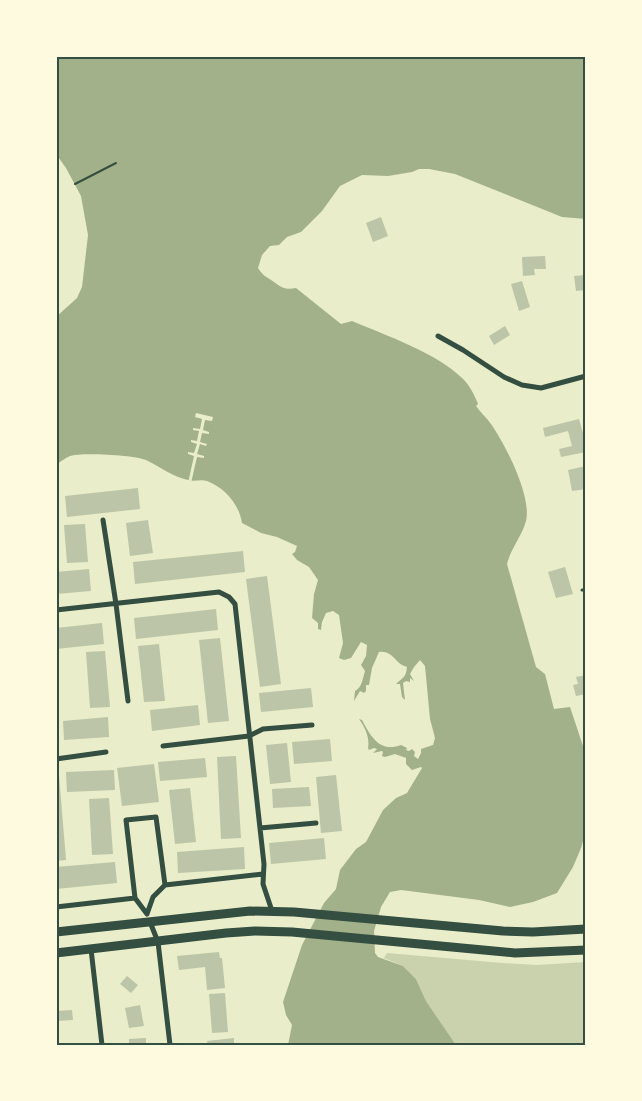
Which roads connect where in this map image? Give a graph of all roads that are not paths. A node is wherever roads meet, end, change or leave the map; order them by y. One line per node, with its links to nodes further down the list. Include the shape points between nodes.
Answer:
1 (438, 336): 2 (street, via 522,385 541,388)
2 (586, 376)
3 (103, 520): 4 (street)
4 (116, 604): 5 (street); 6 (street); 8 (street, via 220,592 230,596 234,604)
5 (56, 610)
6 (128, 701)
7 (312, 725): 8 (street, via 263,729)
8 (249, 736): 9 (street); 13 (street)
9 (163, 746)
10 (106, 752): 11 (street)
11 (56, 759)
12 (316, 823): 13 (street)
13 (260, 828): 14 (street)
14 (263, 874): 15 (street); 18 (street)
15 (165, 885): 16 (street, via 156,817 126,820); 19 (street, via 153,897)
16 (135, 898): 17 (street); 19 (street)
17 (56, 907)
18 (272, 911): 19 (main road); 20 (main road, via 513,931)
19 (149, 918): 21 (main road); 22 (street)
20 (586, 929)
21 (56, 932)
22 (158, 942): 23 (main road); 24 (main road, via 256,931 516,953); 27 (street)
23 (91, 949): 25 (main road); 26 (street)
24 (586, 950)
25 (56, 953)
26 (102, 1045)
27 (170, 1045)

